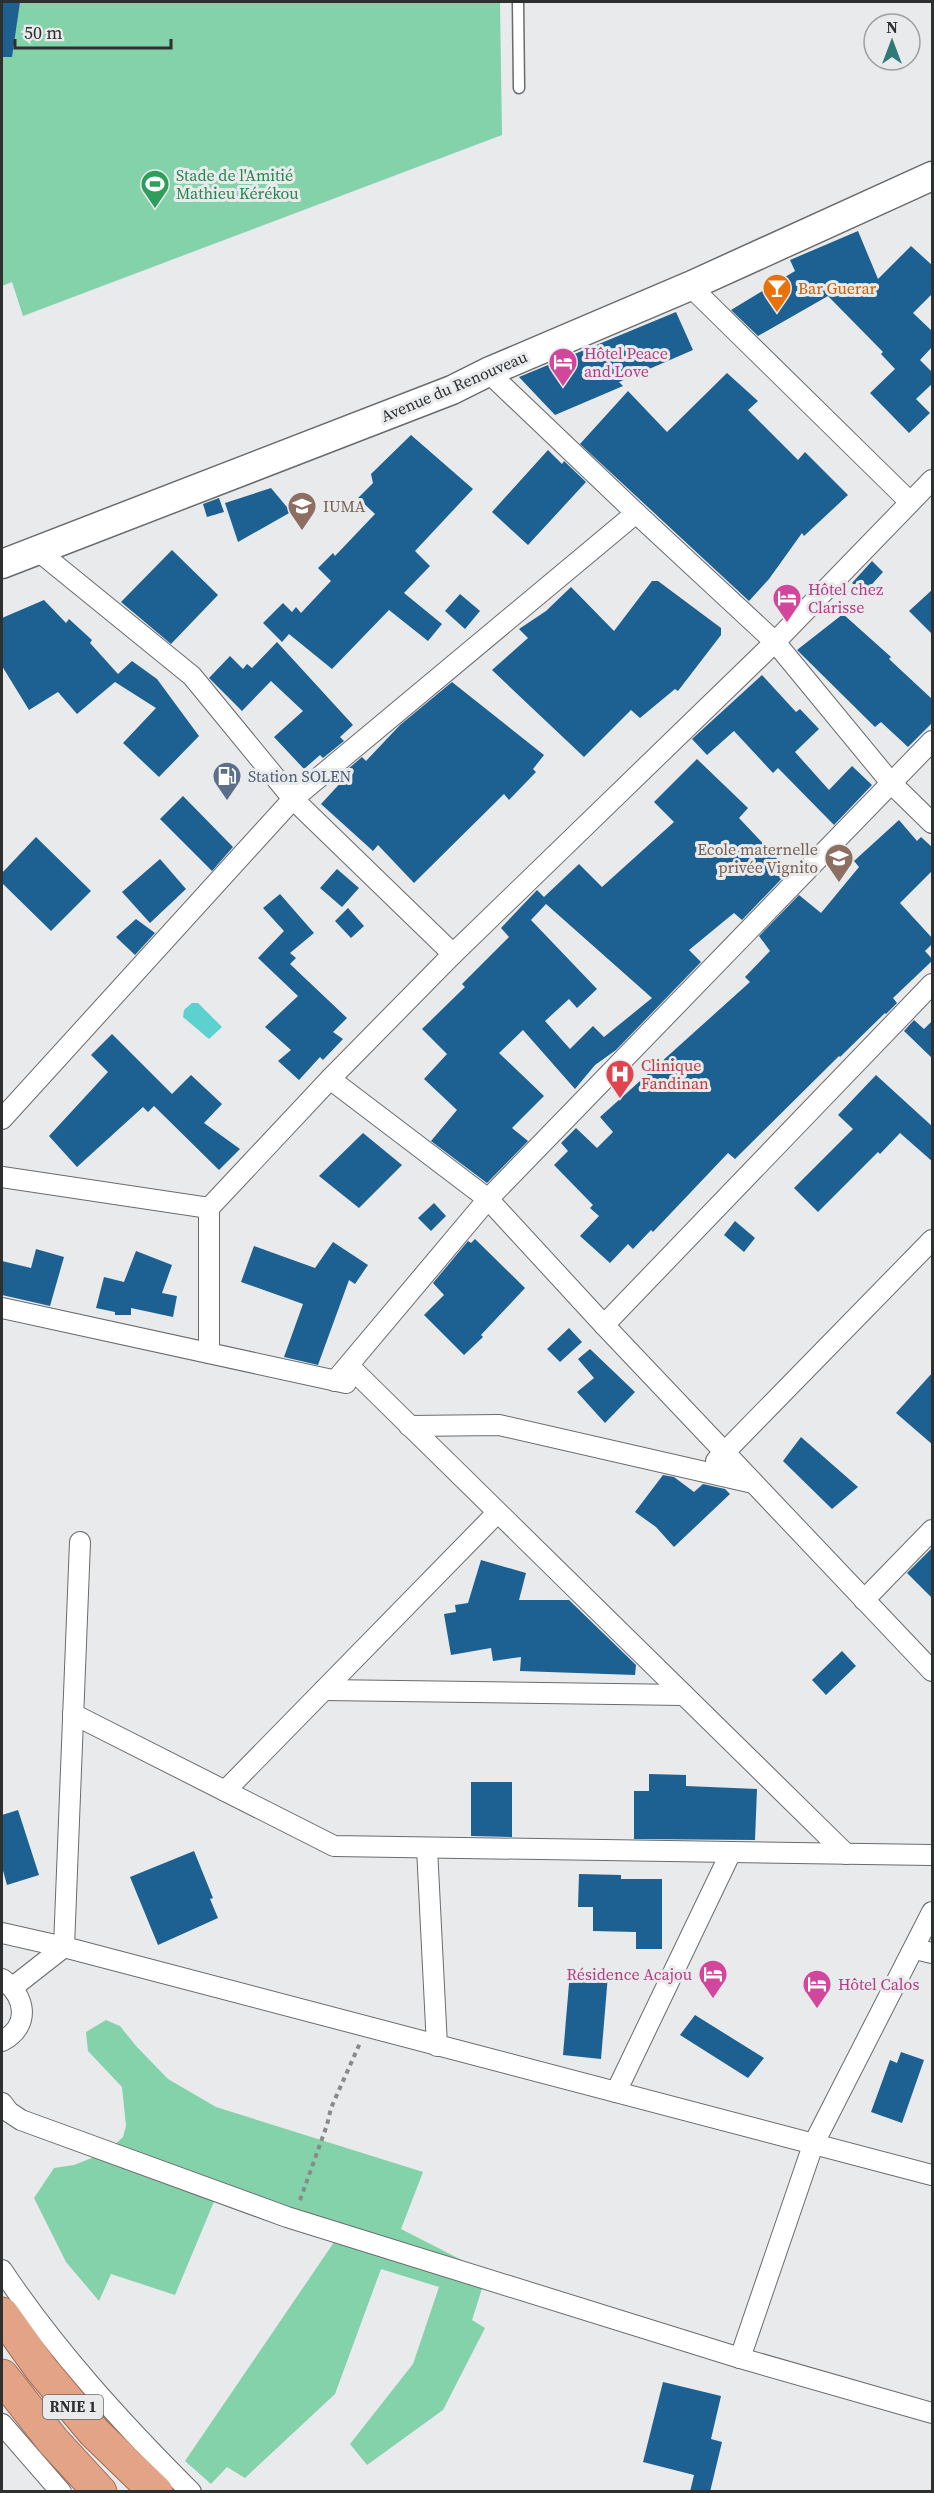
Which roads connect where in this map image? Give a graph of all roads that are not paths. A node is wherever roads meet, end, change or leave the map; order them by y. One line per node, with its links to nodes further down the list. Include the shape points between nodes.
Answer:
1 (518, 2): 2 (lane)
2 (519, 88)
3 (933, 176): 4 (main road, Avenue du Renouveau)
4 (690, 286): 5 (main road, Avenue du Renouveau); 7 (street)
5 (488, 372): 8 (street); 9 (main road, Avenue du Renouveau, via 452,390)
6 (933, 480): 7 (street)
7 (910, 502): 11 (street)
8 (636, 513): 11 (street); 14 (street)
9 (37, 550): 10 (main road, Avenue du Renouveau); 14 (street, via 192,676)
10 (2, 564)
11 (775, 642): 13 (street); 16 (street)
12 (933, 741): 13 (street)
13 (892, 784): 15 (street); 21 (street)
14 (293, 799): 16 (street); 19 (street)
15 (933, 823)
16 (453, 954): 18 (street)
17 (933, 984): 25 (street)
18 (330, 1079): 21 (street); 22 (street)
19 (2, 1119)
20 (2, 1177): 22 (street)
21 (488, 1199): 25 (street); 27 (street)
22 (209, 1208): 26 (street)
23 (933, 1240): 31 (street)
24 (2, 1308): 26 (street)
25 (604, 1325): 31 (street)
26 (209, 1353): 28 (street)
27 (349, 1366): 28 (street); 29 (street)
28 (335, 1381): 29 (street)
29 (372, 1389): 30 (street)
30 (409, 1426): 32 (street, via 499,1425); 34 (street)
31 (724, 1452): 32 (street); 33 (street)
32 (706, 1473): 33 (street)
33 (753, 1483): 37 (street)
34 (497, 1513): 39 (street); 40 (street)
35 (933, 1530): 37 (street)
36 (80, 1542): 41 (street)
37 (864, 1600): 38 (street)
38 (933, 1671)
39 (324, 1689): 40 (street); 42 (street)
40 (684, 1695): 45 (street)
41 (73, 1714): 42 (street); 49 (street)
42 (225, 1791): 43 (street, via 334,1846)
43 (427, 1848): 44 (street); 53 (street)
44 (732, 1852): 45 (street); 54 (street)
45 (846, 1854): 46 (street)
46 (933, 1856)
47 (933, 1912): 50 (street)
48 (2, 1933): 49 (street)
49 (64, 1947): 51 (street); 53 (street)
50 (924, 1951): 56 (street)
51 (7, 1983): 52 (street, via 21,2000 22,2016 16,2031)
52 (2, 2041)
53 (437, 2046): 54 (street)
54 (616, 2092): 56 (street)
55 (2, 2103): 60 (street, via 21,2120 287,2217)
56 (813, 2145): 57 (street); 60 (street)
57 (933, 2175)
58 (2, 2270): 67 (street, via 28,2310 107,2406)
59 (2, 2314): 66 (highway, RNIE 1, via 93,2432)
60 (741, 2358): 62 (street)
61 (2, 2376): 65 (highway, RNIE 1)
62 (933, 2413)
63 (4, 2434): 64 (street)
64 (61, 2492)
65 (100, 2492)
66 (156, 2492)
67 (191, 2492)

